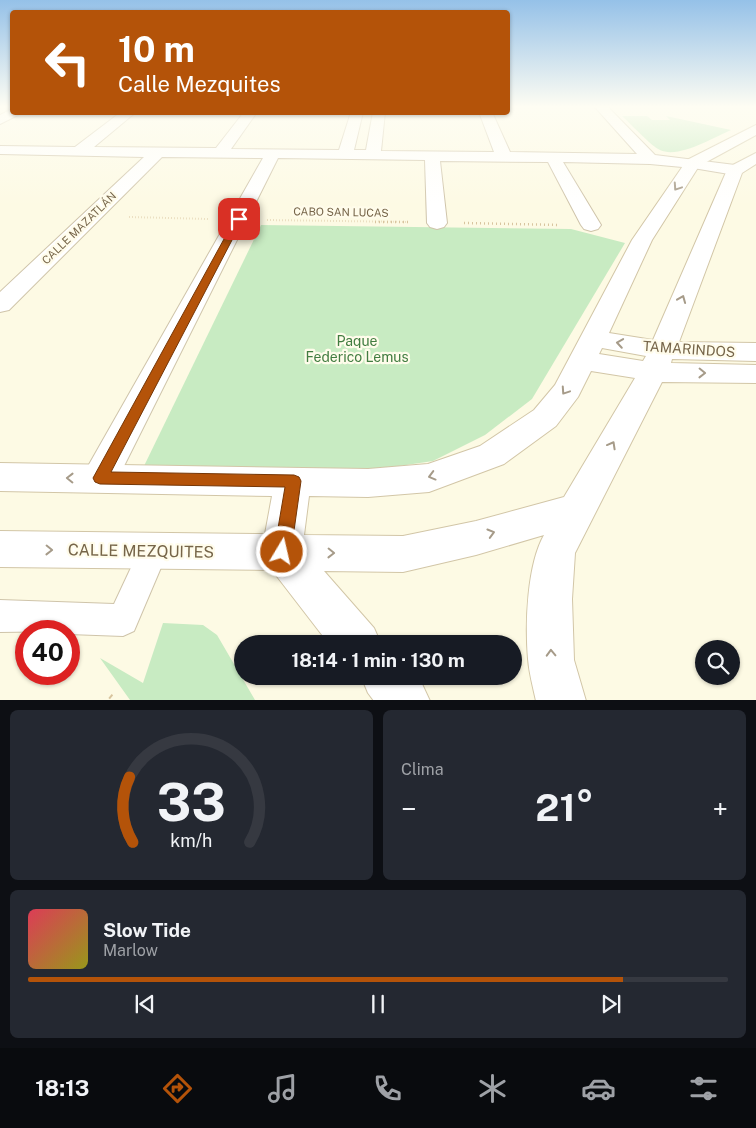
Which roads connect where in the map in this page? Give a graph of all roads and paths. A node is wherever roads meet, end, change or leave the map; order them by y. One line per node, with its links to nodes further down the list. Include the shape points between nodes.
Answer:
1 (95, 139): 9 (street)
2 (231, 139): 11 (street)
3 (350, 139): 13 (street)
4 (375, 139): 14 (street)
5 (496, 139): 16 (street)
6 (631, 139): 18 (street)
7 (738, 139): 19 (street)
8 (2, 151): 9 (street)
9 (79, 151): 10 (street)
10 (158, 152): 11 (street); 21 (street, CALLE MAZATLÁN)
11 (220, 153): 12 (street)
12 (273, 154): 13 (street); 22 (street)
13 (345, 155): 14 (street)
14 (373, 155): 15 (street)
15 (432, 156): 16 (street); 23 (street)
16 (504, 157): 17 (street)
17 (553, 158): 18 (street); 24 (street)
18 (650, 159): 19 (street)
19 (693, 163): 20 (street); 26 (street, one-way to 26, via 642,240)
20 (745, 164): 28 (street, one-way to 20)
21 (91, 217): 22 (path, CABO SAN LUCAS); 25 (street, CALLE MAZATLÁN)
22 (239, 219): 23 (path, CABO SAN LUCAS); 31 (street)
23 (438, 223): 24 (path, CABO SAN LUCAS)
24 (591, 225)
25 (0, 305)
26 (587, 349): 28 (street); 32 (street, one-way to 32, via 567,390 545,418 492,455 429,478 368,483)
27 (756, 352): 28 (street, TAMARINDOS)
28 (657, 361): 29 (street, TAMARINDOS, one-way to 29); 33 (street, one-way to 28)
29 (756, 374)
30 (0, 477): 31 (street, one-way to 30)
31 (100, 478): 32 (street)
32 (294, 481): 36 (street)
33 (577, 509): 36 (street, CALLE MEZQUITES, one-way to 33, via 403,554 476,538); 43 (street, one-way to 33, via 551,660 550,599 555,553)
34 (0, 549): 35 (street, CALLE MEZQUITES, one-way to 35)
35 (153, 551): 36 (street, CALLE MEZQUITES); 37 (lane, via 123,620)
36 (282, 552): 38 (street)
37 (0, 616)
38 (351, 635)
39 (392, 685): 42 (street)
40 (110, 696): 41 (path)
41 (116, 700)
42 (405, 700)
43 (561, 700)

